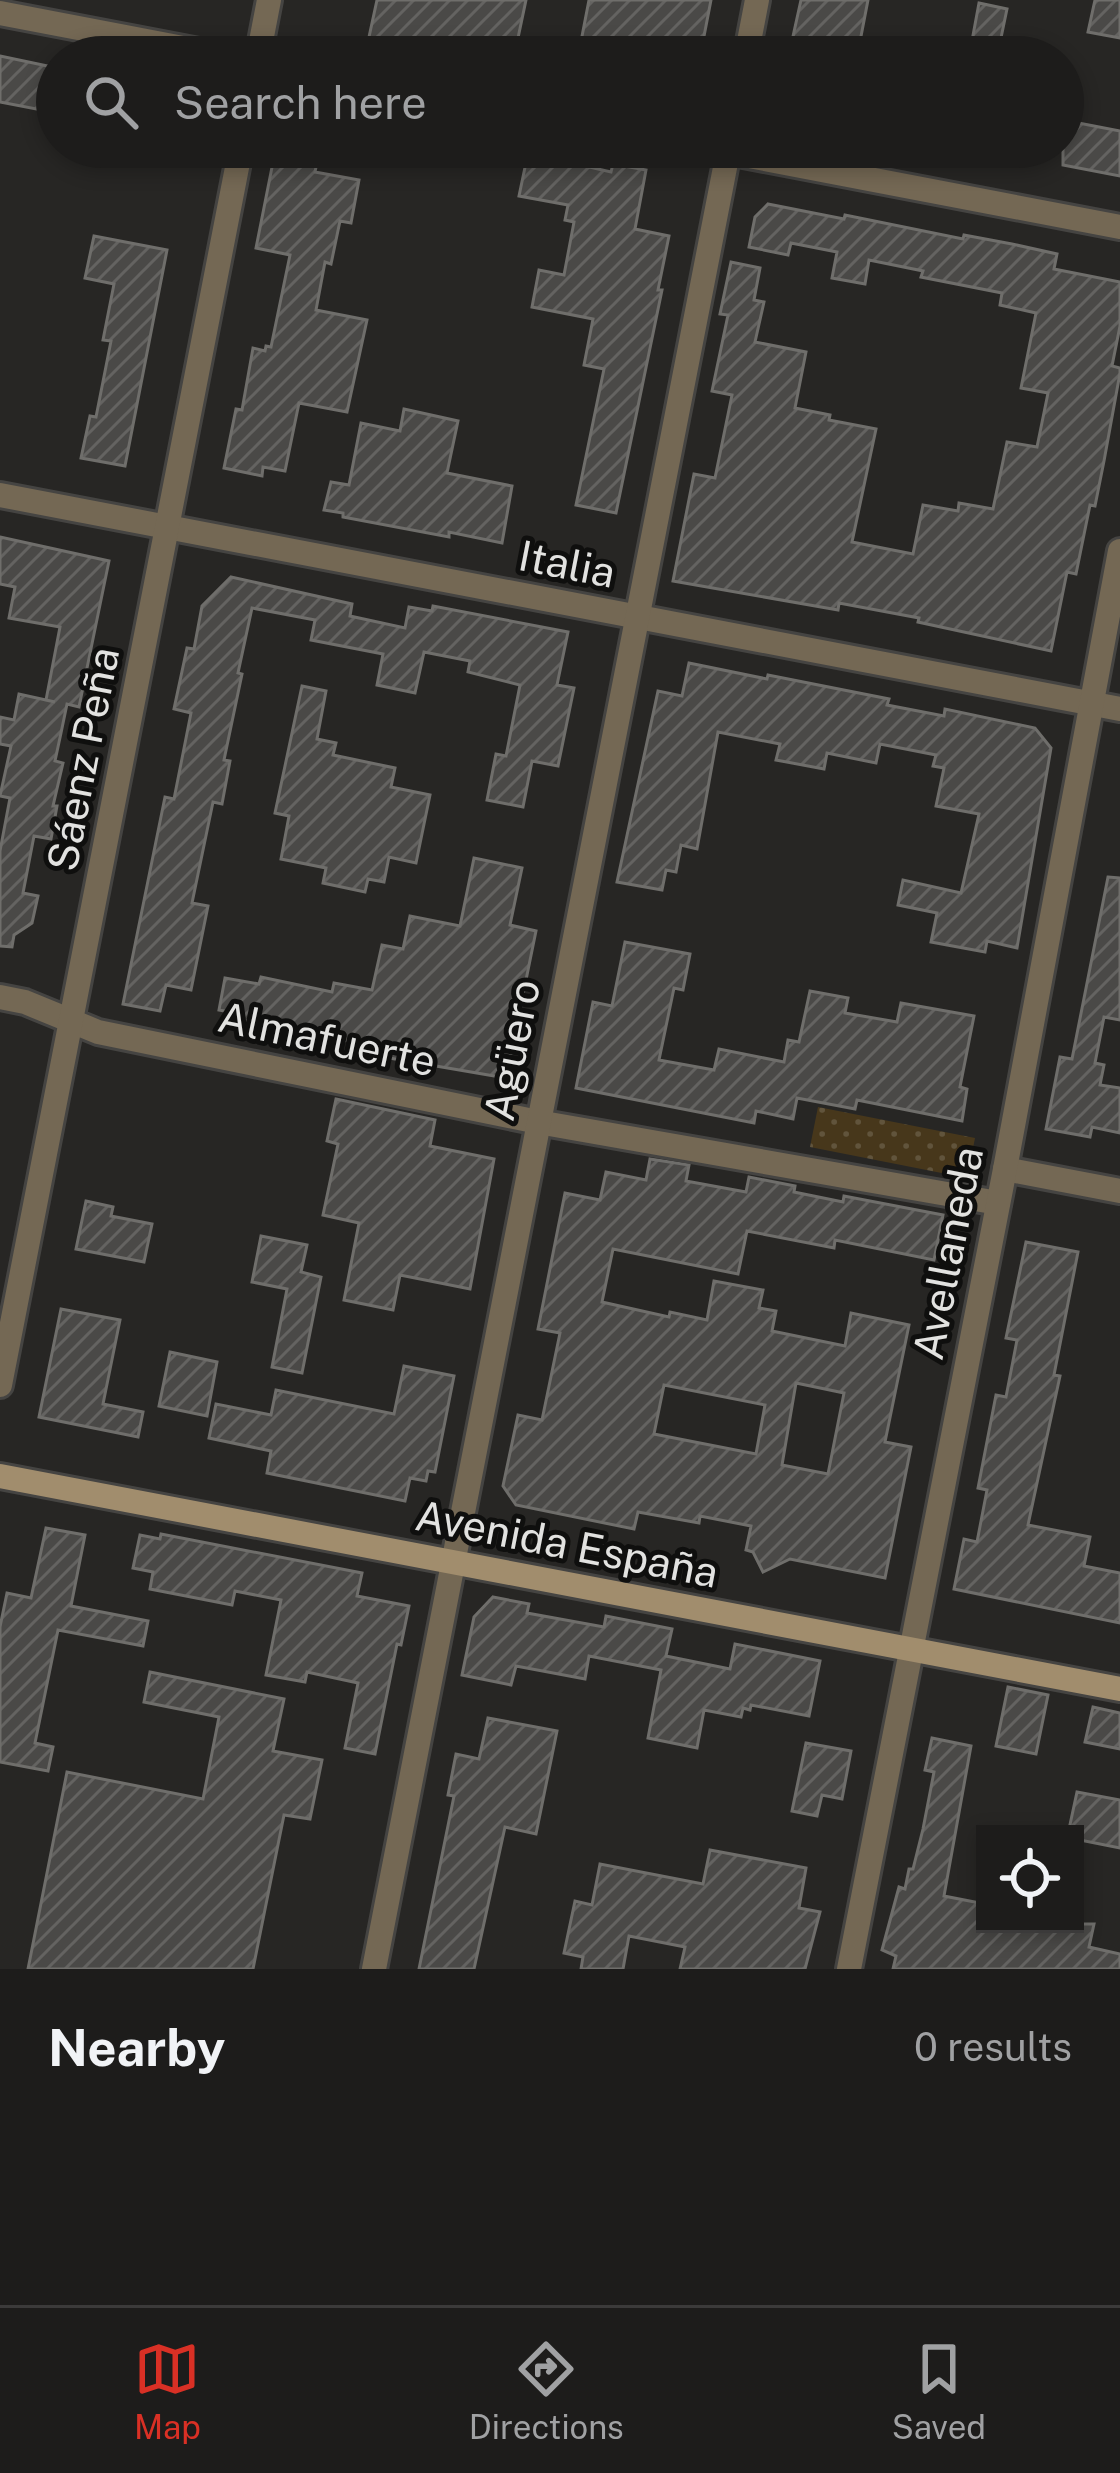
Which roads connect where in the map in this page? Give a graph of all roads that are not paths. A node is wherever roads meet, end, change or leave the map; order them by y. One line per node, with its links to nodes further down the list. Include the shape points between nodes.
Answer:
1 (269, 0): 5 (street)
2 (758, 0): 6 (street)
3 (0, 13): 4 (street)
4 (120, 36)
5 (262, 36)
6 (750, 36)
7 (237, 168): 12 (street, Sáenz Peña)
8 (725, 168): 14 (street, Agüero)
9 (820, 168): 10 (street)
10 (1120, 227)
11 (0, 495): 12 (street, Italia)
12 (166, 527): 14 (street, Italia); 18 (street, Sáenz Peña)
13 (1120, 551): 15 (street, Avellaneda)
14 (637, 617): 15 (street, Italia); 19 (street, Agüero)
15 (1091, 704): 16 (street, Italia); 20 (street, Avellaneda)
16 (1120, 709)
17 (0, 997): 18 (street, Almafuerte)
18 (72, 1024): 19 (street, Almafuerte); 23 (street, Sáenz Peña)
19 (538, 1122): 22 (street, Almafuerte); 25 (street, Agüero)
20 (1005, 1169): 21 (street); 22 (street, Avellaneda)
21 (1120, 1191)
22 (998, 1203): 26 (street, Avellaneda)
23 (0, 1385)
24 (0, 1476): 25 (main road, Avenida España)
25 (453, 1562): 26 (main road, Avenida España); 28 (street, Agüero)
26 (910, 1649): 27 (main road, Avenida España); 29 (street, Avellaneda)
27 (1120, 1688)
28 (374, 1969)
29 (850, 1969)

